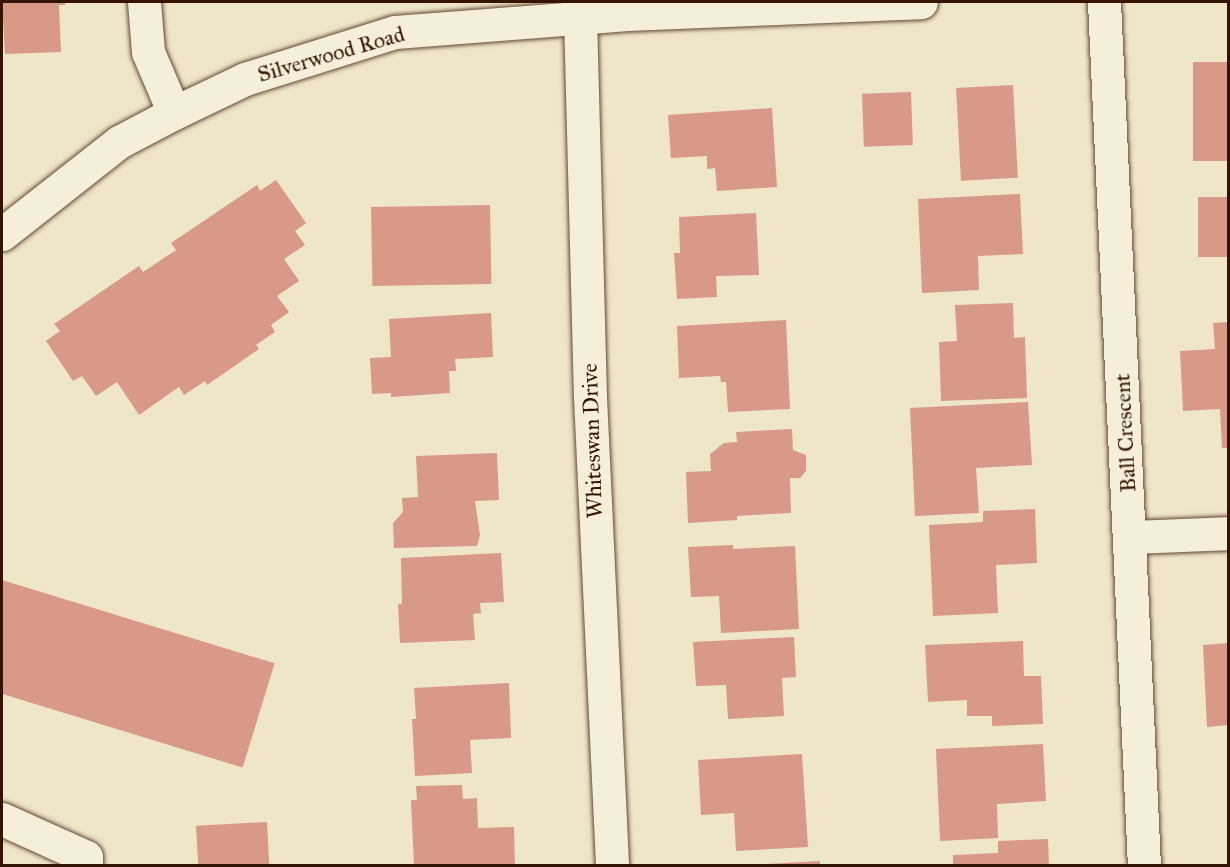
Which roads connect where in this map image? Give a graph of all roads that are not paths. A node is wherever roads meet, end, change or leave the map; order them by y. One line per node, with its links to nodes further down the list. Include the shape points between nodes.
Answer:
1 (144, 2): 5 (street, via 148,52)
2 (921, 2): 4 (street, Silverwood Road)
3 (1104, 2): 8 (street, Ball Crescent)
4 (580, 16): 5 (street, Silverwood Road, via 395,32 245,79); 11 (street, Whiteswan Drive, via 590,398)
5 (174, 112): 6 (street, Silverwood Road, via 119,141)
6 (2, 234)
7 (1228, 532): 8 (street)
8 (1131, 537): 12 (street, Ball Crescent)
9 (2, 819): 10 (street, via 86,857)
10 (86, 866)
11 (612, 866)
12 (1144, 866)

